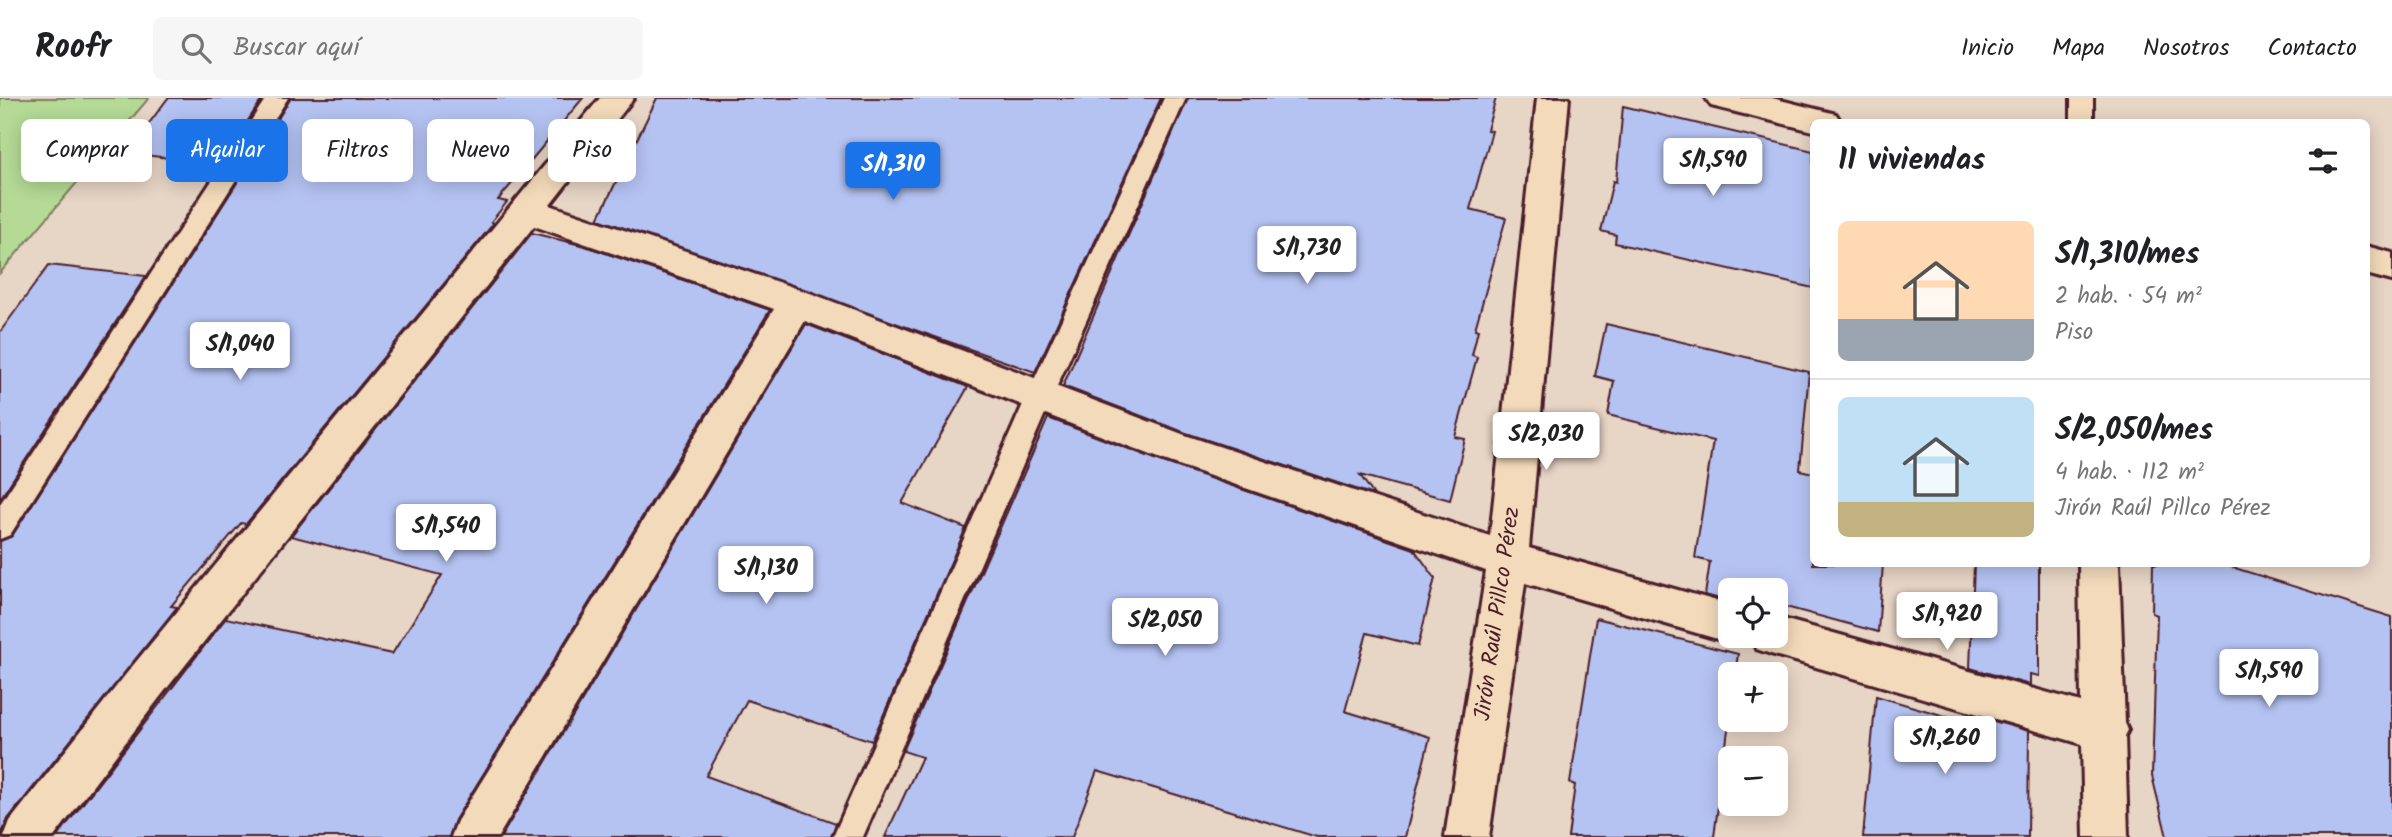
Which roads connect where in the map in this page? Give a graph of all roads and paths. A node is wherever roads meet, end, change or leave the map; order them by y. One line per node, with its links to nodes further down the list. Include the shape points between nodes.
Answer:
1 (277, 98): 14 (lane)
2 (618, 98): 9 (street)
3 (1175, 98): 13 (lane)
4 (1553, 98): 15 (street, Jirón Raúl Pillco Pérez)
5 (1722, 98): 7 (street)
6 (2082, 98): 8 (lane)
7 (1812, 119)
8 (2082, 119)
9 (525, 210): 12 (street); 20 (street)
10 (2370, 261): 11 (street)
11 (2392, 267)
12 (797, 303): 13 (street); 21 (street)
13 (1040, 395): 15 (street, via 1177,449); 22 (lane)
14 (0, 527)
15 (1508, 560): 17 (street); 23 (street, Jirón Raúl Pillco Pérez)
16 (2099, 567): 19 (street)
17 (1718, 620)
18 (1788, 640): 19 (street)
19 (2106, 730): 24 (street)
20 (26, 837)
21 (473, 837)
22 (848, 837)
23 (1467, 837)
24 (2106, 837)

